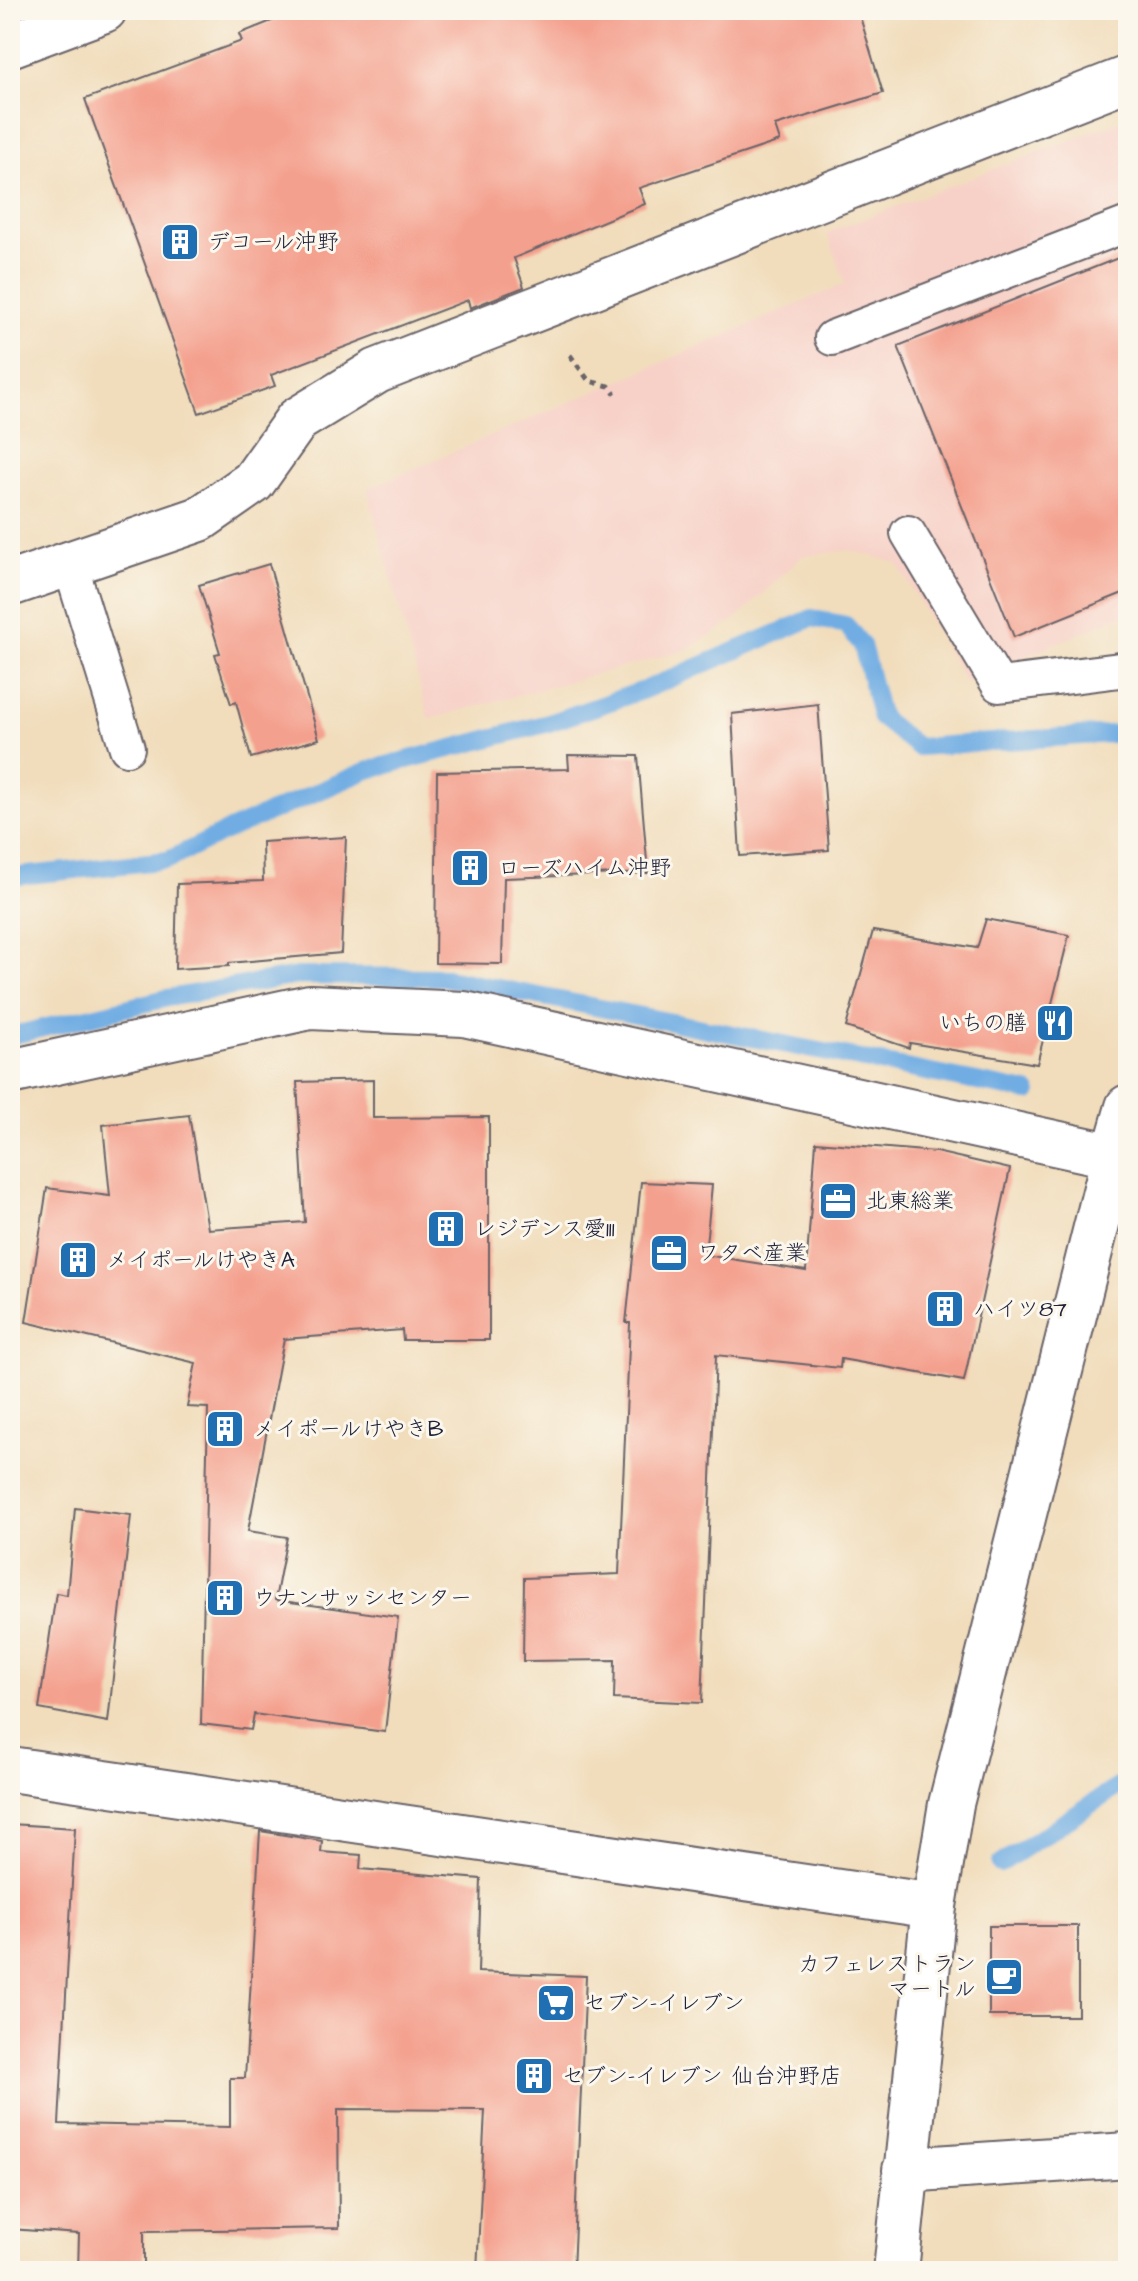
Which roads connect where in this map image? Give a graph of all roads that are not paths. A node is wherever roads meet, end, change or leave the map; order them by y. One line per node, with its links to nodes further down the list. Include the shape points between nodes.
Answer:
1 (104, 10): 2 (street)
2 (10, 45)
3 (1128, 78): 7 (street, via 377,371 297,420 253,482 200,519)
4 (1128, 224): 5 (lane)
5 (832, 338)
6 (908, 533): 9 (lane, via 999,685)
7 (70, 564): 8 (street); 10 (lane)
8 (10, 584)
9 (1128, 669)
10 (127, 748)
11 (10, 1072): 13 (street, via 310,1007 464,1014)
12 (1128, 1107): 13 (street)
13 (1121, 1157): 15 (street, via 951,1804)
14 (10, 1769): 15 (street)
15 (934, 1906): 17 (street)
16 (1128, 2155): 17 (street)
17 (905, 2170): 18 (street)
18 (896, 2271)

